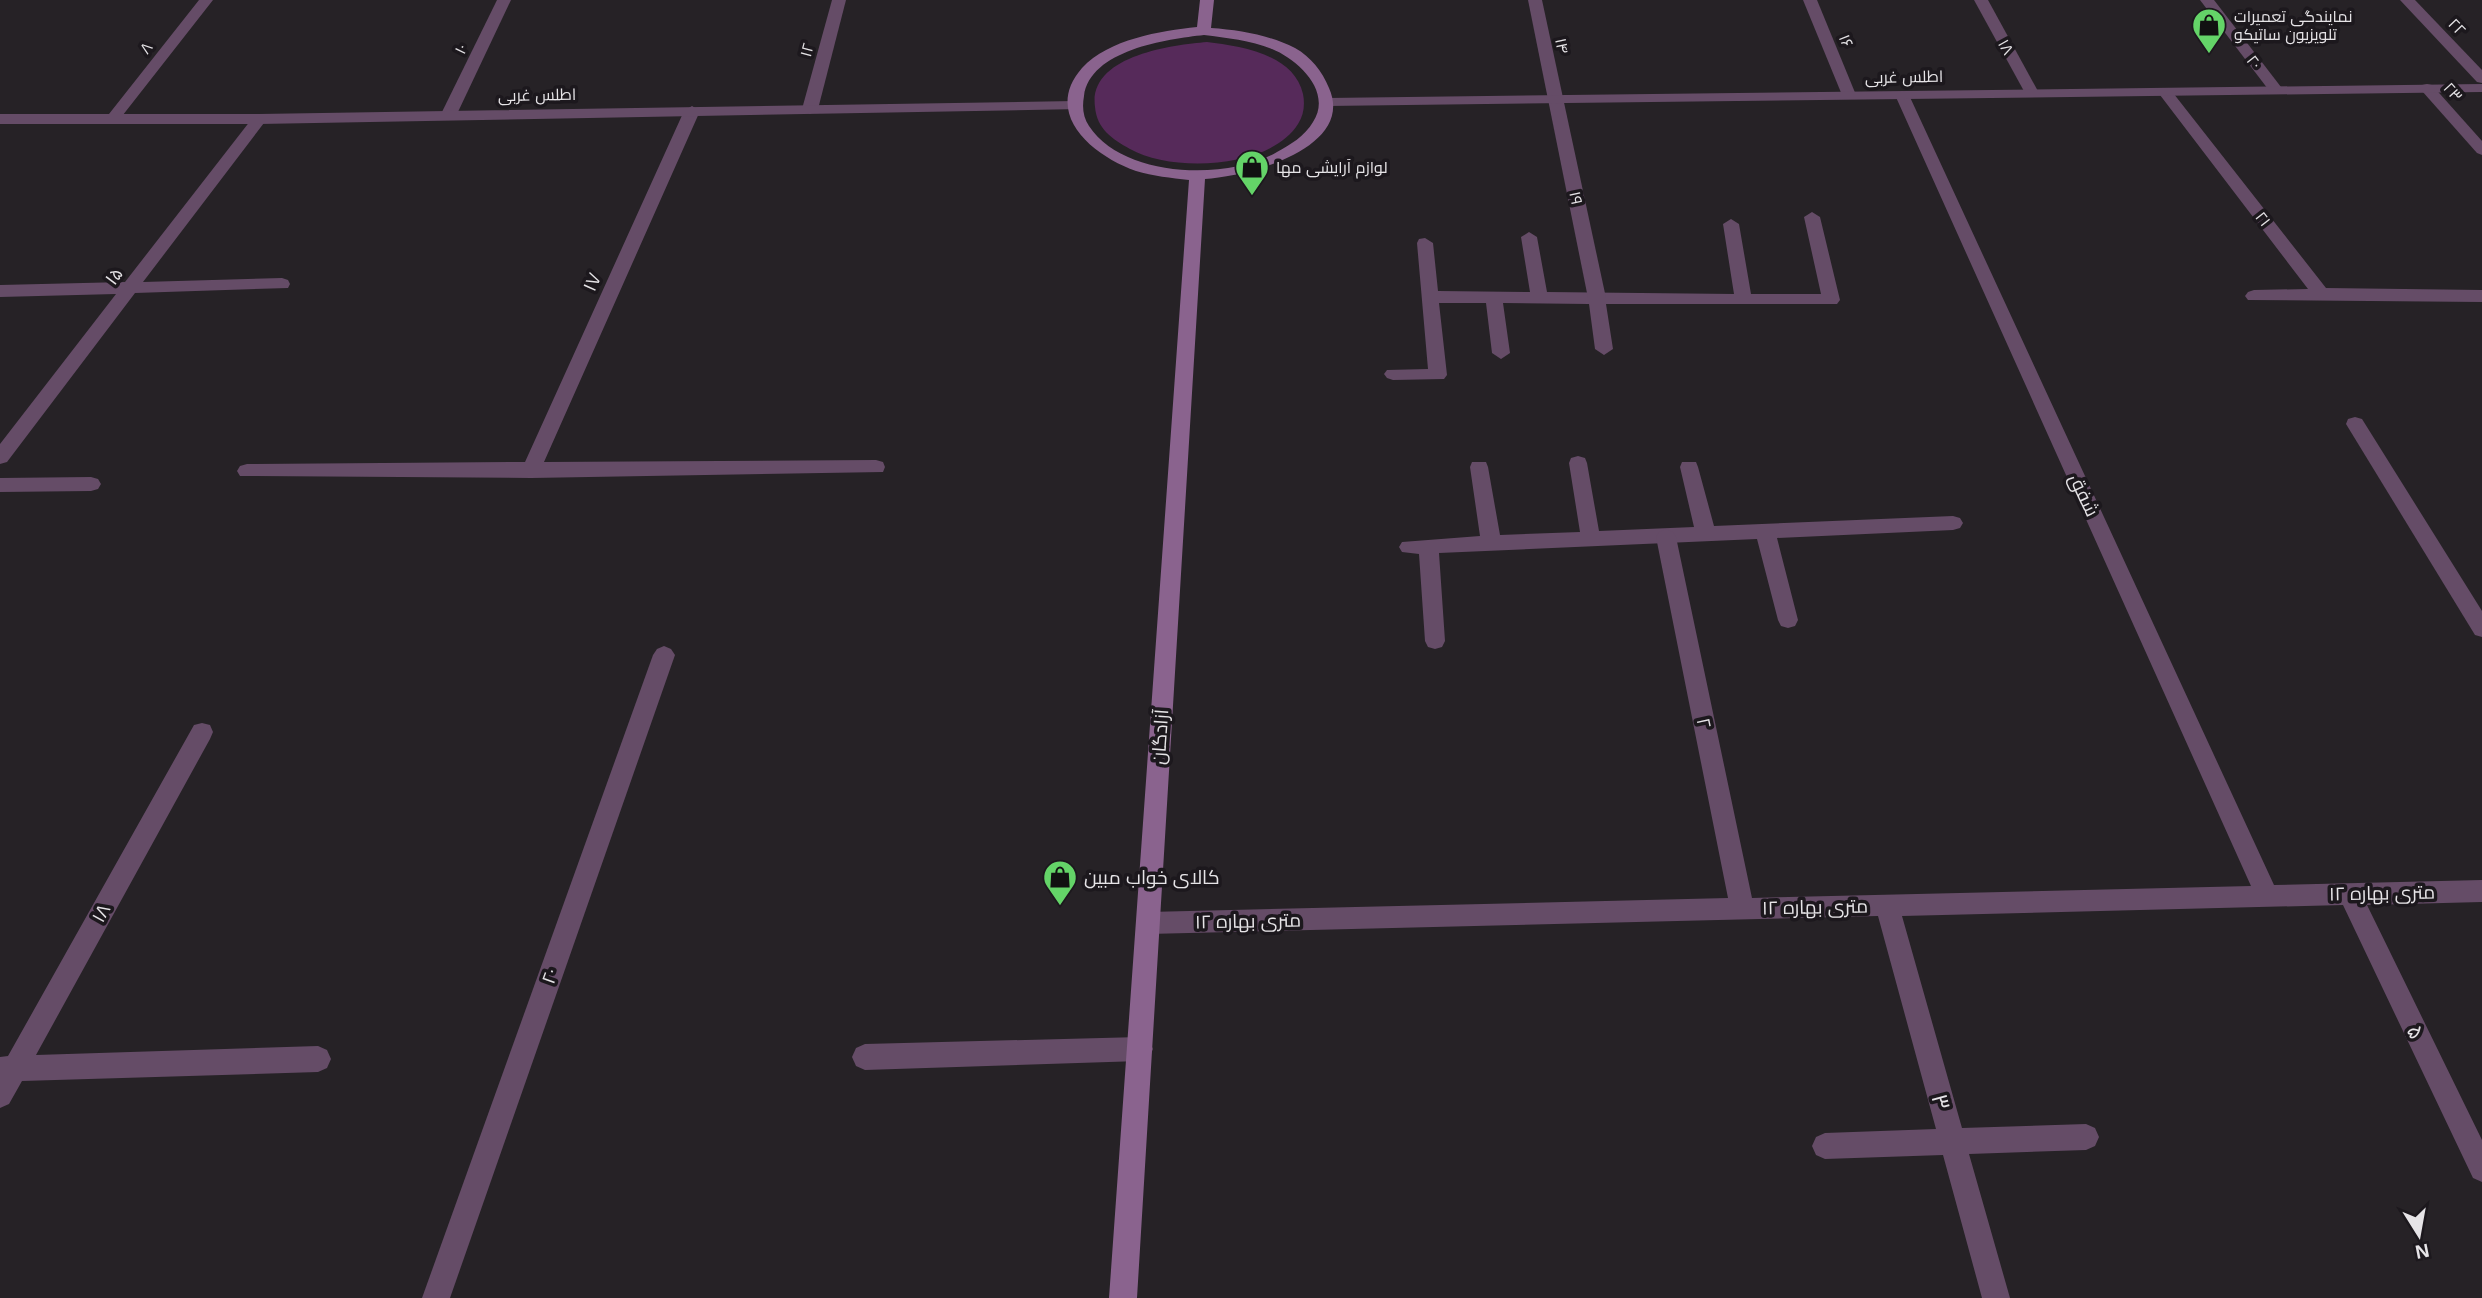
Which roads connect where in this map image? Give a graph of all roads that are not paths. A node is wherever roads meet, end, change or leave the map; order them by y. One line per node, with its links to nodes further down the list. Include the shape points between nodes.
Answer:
1 (206, 0): 25 (street, ۸)
2 (504, 0): 24 (street, ۱۰)
3 (839, 0): 22 (street, ۱۲)
4 (1207, 0): 10 (main road)
5 (1535, 0): 19 (street, ۱۴)
6 (1810, 0): 17 (street, ۱۶)
7 (1981, 0): 16 (street, ۱۸)
8 (2207, 0): 14 (street, ۲۰)
9 (2407, 0): 11 (street, ۲۲)
10 (1204, 31): 20 (main road, via 1242,34 1285,49 1320,79); 21 (main road, via 1171,33 1113,52 1092,68 1079,86)
11 (2482, 79)
12 (2427, 88): 13 (street, اطلس غربی); 14 (street, اطلس غربی); 28 (street, ۲۳)
13 (2482, 88)
14 (2276, 90): 15 (street, اطلس غربی)
15 (2165, 92): 16 (street, اطلس غربی); 37 (street, ۲۱)
16 (2032, 93): 18 (street, اطلس غربی)
17 (1849, 95): 18 (street, اطلس غربی); 19 (street, اطلس غربی)
18 (1902, 95): 71 (street, شفق)
19 (1556, 99): 20 (street, اطلس غربی); 43 (street, ۱۹)
20 (1327, 102): 29 (main road, via 1321,124 1302,145 1273,161 1237,172)
21 (1075, 106): 22 (street, اطلس غربی); 29 (main road, via 1081,127 1099,146 1125,162)
22 (810, 109): 23 (street, اطلس غربی)
23 (692, 111): 24 (street, اطلس غربی); 55 (street, ۱۷)
24 (449, 114): 27 (street, اطلس غربی)
25 (114, 117): 26 (street, اطلس غربی); 27 (street, اطلس غربی)
26 (0, 118)
27 (259, 119): 35 (street, ۱۵)
28 (2482, 150)
29 (1197, 175): 74 (main road, آزادگان)
30 (1812, 217): 44 (street, via 1831,300)
31 (1731, 224): 44 (street)
32 (1529, 237): 42 (street)
33 (1425, 243): 40 (street)
34 (282, 284): 35 (street)
35 (132, 288): 36 (street); 49 (street, ۱۵)
36 (0, 291)
37 (2321, 294): 38 (street); 39 (street)
38 (2254, 296)
39 (2482, 296)
40 (1432, 297): 41 (street); 47 (street, via 1438,374)
41 (1494, 297): 42 (street); 46 (street)
42 (1540, 298): 43 (street)
43 (1597, 298): 44 (street); 45 (street, ۱۹)
44 (1743, 299)
45 (1604, 349)
46 (1500, 353)
47 (1394, 374)
48 (2355, 424): 65 (street)
49 (0, 457)
50 (1578, 463): 62 (street)
51 (876, 467): 55 (street)
52 (1479, 467): 63 (street)
53 (1689, 467): 60 (street)
54 (247, 471): 55 (street)
55 (531, 471)
56 (91, 484): 57 (street)
57 (0, 485)
58 (1954, 523): 59 (street)
59 (1765, 532): 60 (street); 64 (street)
60 (1706, 534): 61 (street)
61 (1666, 537): 62 (street); 73 (street, ۲)
62 (1591, 539): 63 (street)
63 (1491, 543): 66 (street, via 1419,546)
64 (1788, 620)
65 (2482, 629)
66 (1435, 641)
67 (664, 655): 84 (street, ۲۰)
68 (202, 732): 78 (street, ۱۸)
69 (2482, 891): 70 (street, ۱۲ متری بهاره)
70 (2350, 894): 71 (street, ۱۲ متری بهاره); 83 (street, ۵)
71 (2267, 896): 72 (street, ۱۲ متری بهاره)
72 (1887, 906): 73 (street, ۱۲ متری بهاره); 81 (street, ۳)
73 (1742, 909): 74 (street, ۱۲ متری بهاره)
74 (1148, 923): 75 (main road, آزادگان)
75 (1140, 1049): 76 (street); 85 (main road, آزادگان)
76 (865, 1058)
77 (318, 1059): 78 (street)
78 (7, 1069): 79 (street, ۱۸)
79 (0, 1095)
80 (2086, 1137): 81 (street)
81 (1952, 1141): 82 (street); 86 (street, ۳)
82 (1825, 1146)
83 (2482, 1169)
84 (436, 1298)
85 (1123, 1298)
86 (1996, 1298)

